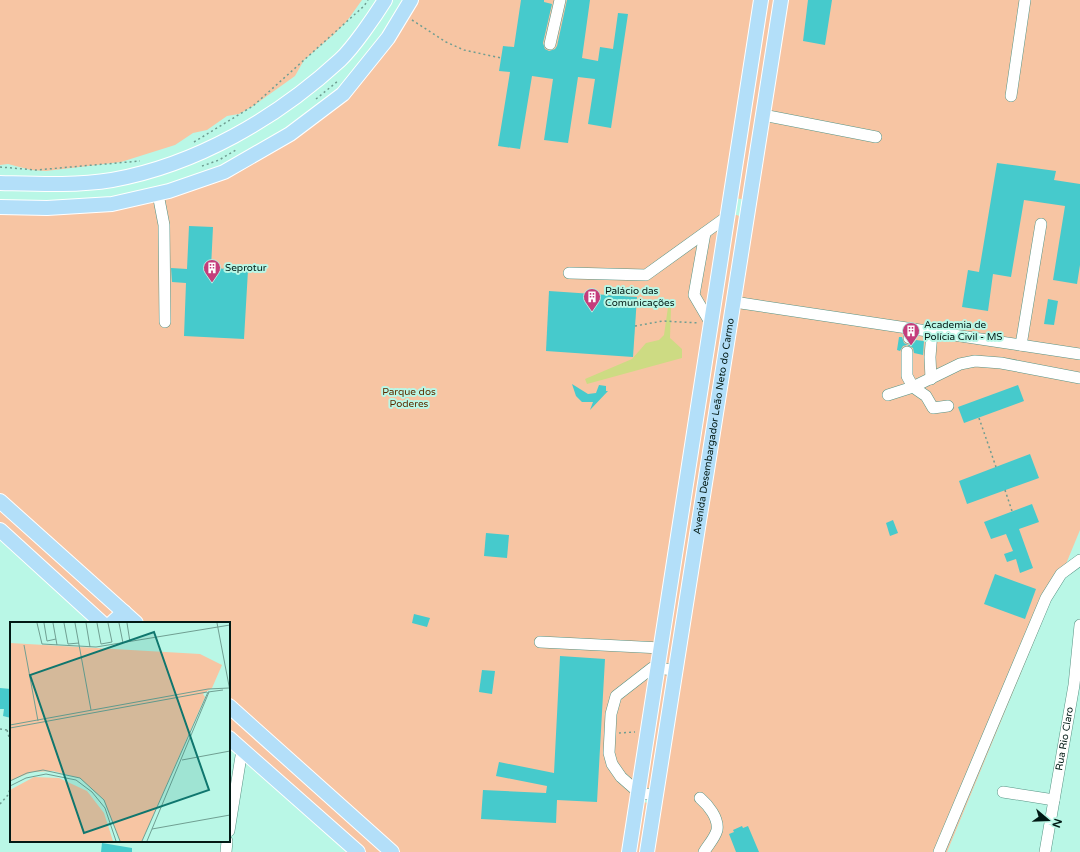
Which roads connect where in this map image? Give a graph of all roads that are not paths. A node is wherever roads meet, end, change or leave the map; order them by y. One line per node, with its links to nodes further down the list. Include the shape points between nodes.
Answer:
1 (385, 0): 12 (main road, via 341,60 288,102 237,134 175,163 112,180)
2 (411, 0): 13 (main road, via 372,59 343,94 290,134 224,172)
3 (560, 0): 7 (street)
4 (761, 0): 17 (main road, Avenida Desembargador Leão Neto do Carmo)
5 (781, 0): 9 (main road, Avenida Desembargador Leão Neto do Carmo)
6 (1026, 0): 8 (street)
7 (550, 44)
8 (1011, 96)
9 (763, 115): 10 (street); 16 (main road, Avenida Desembargador Leão Neto do Carmo)
10 (876, 137)
11 (0, 182): 12 (main road)
12 (88, 183): 14 (main road)
13 (158, 194): 14 (main road, via 112,204); 22 (street, via 164,225)
14 (88, 206): 15 (main road)
15 (0, 207)
16 (749, 209): 17 (main road); 21 (main road, Avenida Desembargador Leão Neto do Carmo)
17 (729, 211): 19 (street); 23 (main road, Avenida Desembargador Leão Neto do Carmo)
18 (1041, 224): 25 (street)
19 (705, 233): 20 (street, via 646,275); 23 (street, via 694,295)
20 (569, 273)
21 (734, 302): 24 (street, via 910,334); 45 (main road, Avenida Desembargador Leão Neto do Carmo)
22 (164, 322)
23 (711, 324): 43 (main road, Avenida Desembargador Leão Neto do Carmo)
24 (932, 332): 25 (street); 29 (street)
25 (1021, 345): 27 (street)
26 (907, 352): 30 (street, via 907,376)
27 (1080, 354)
28 (1080, 378): 29 (street, via 1001,363 975,361 960,364)
29 (931, 379): 30 (street)
30 (913, 387): 31 (street); 32 (street, via 926,396 933,408)
31 (888, 395)
32 (948, 406)
33 (0, 501): 36 (main road)
34 (0, 530): 37 (main road)
35 (1080, 560): 63 (street, via 1061,574 1046,598)
36 (124, 612): 38 (main road); 39 (main road)
37 (101, 622)
38 (113, 622)
39 (135, 622)
40 (1080, 626): 41 (street, Rua Rio Claro)
41 (1079, 638): 46 (street, Rua Rio Claro)
42 (540, 642): 43 (street)
43 (661, 648): 44 (main road, Avenida Desembargador Leão Neto do Carmo)
44 (658, 668): 45 (street); 50 (main road, Avenida Desembargador Leão Neto do Carmo); 50 (street, via 652,668 616,696 611,714 609,753 612,764)
45 (676, 670): 52 (main road, Avenida Desembargador Leão Neto do Carmo)
46 (1077, 686): 54 (street, Rua Rio Claro)
47 (230, 707): 59 (main road)
48 (230, 739): 49 (main road)
49 (242, 750): 55 (street); 58 (main road)
50 (638, 792): 52 (street); 60 (main road, Avenida Desembargador Leão Neto do Carmo)
51 (1003, 792): 54 (street)
52 (656, 796): 61 (main road, Avenida Desembargador Leão Neto do Carmo)
53 (700, 798): 62 (street, via 707,804 717,825 717,831)
54 (1054, 800): 64 (street, Rua Rio Claro)
55 (230, 825)
56 (228, 842): 57 (street)
57 (226, 852)
58 (358, 852)
59 (392, 852)
60 (629, 852)
61 (647, 852)
62 (704, 852)
63 (939, 852)
64 (1045, 852)

